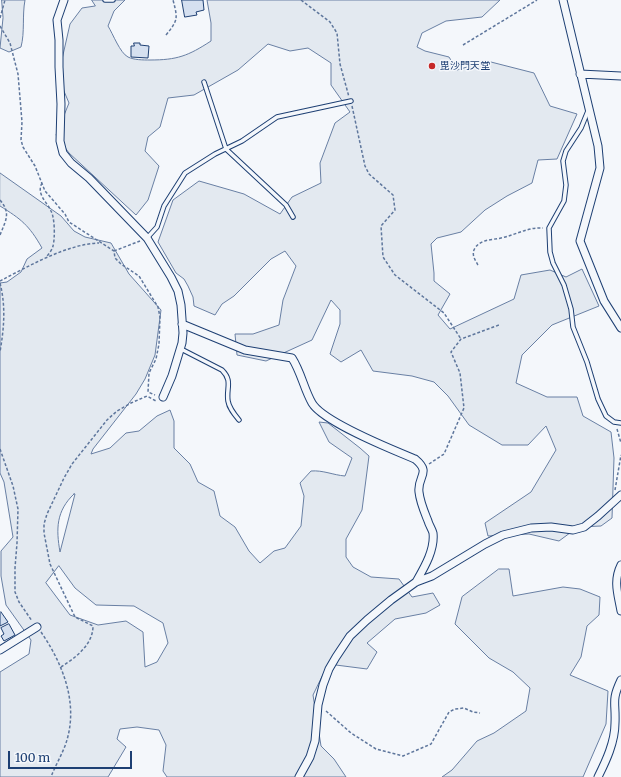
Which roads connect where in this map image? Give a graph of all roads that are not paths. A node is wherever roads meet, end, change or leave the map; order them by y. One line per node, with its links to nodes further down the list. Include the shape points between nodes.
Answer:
1 (64, 0): 12 (street, via 58,20 60,141 63,153)
2 (105, 0): 3 (lane)
3 (113, 0)
4 (563, 0): 5 (street)
5 (580, 74): 6 (street); 9 (street)
6 (621, 76)
7 (204, 82): 10 (lane)
8 (351, 102): 10 (lane, via 277,117)
9 (588, 110): 14 (street, via 598,146 600,168 580,241 604,300); 18 (lane, via 563,161 566,185 564,201 549,228 550,252 564,285 573,327 598,399 606,416 614,422)
10 (226, 149): 11 (lane, via 286,205); 12 (lane, via 184,172 164,206 157,227)
11 (293, 217)
12 (147, 238): 13 (street, via 172,277 181,305)
13 (182, 324): 15 (street); 21 (street, via 245,350 292,358 318,410 353,431 415,459 424,467 418,486 421,503 432,532 432,548)
14 (621, 328)
15 (180, 348): 16 (street); 17 (lane, via 227,375 227,399)
16 (163, 397)
17 (238, 420)
18 (621, 423)
19 (621, 495): 21 (street, via 584,527 573,530 530,528 503,535 432,576)
20 (621, 565): 22 (street, via 617,572 616,586)
21 (416, 582): 26 (street, via 350,636 329,669 318,705 315,740)
22 (621, 611)
23 (37, 627): 24 (street)
24 (1, 648)
25 (621, 680): 27 (street, via 615,693 616,724 612,744)
26 (299, 777)
27 (598, 777)

